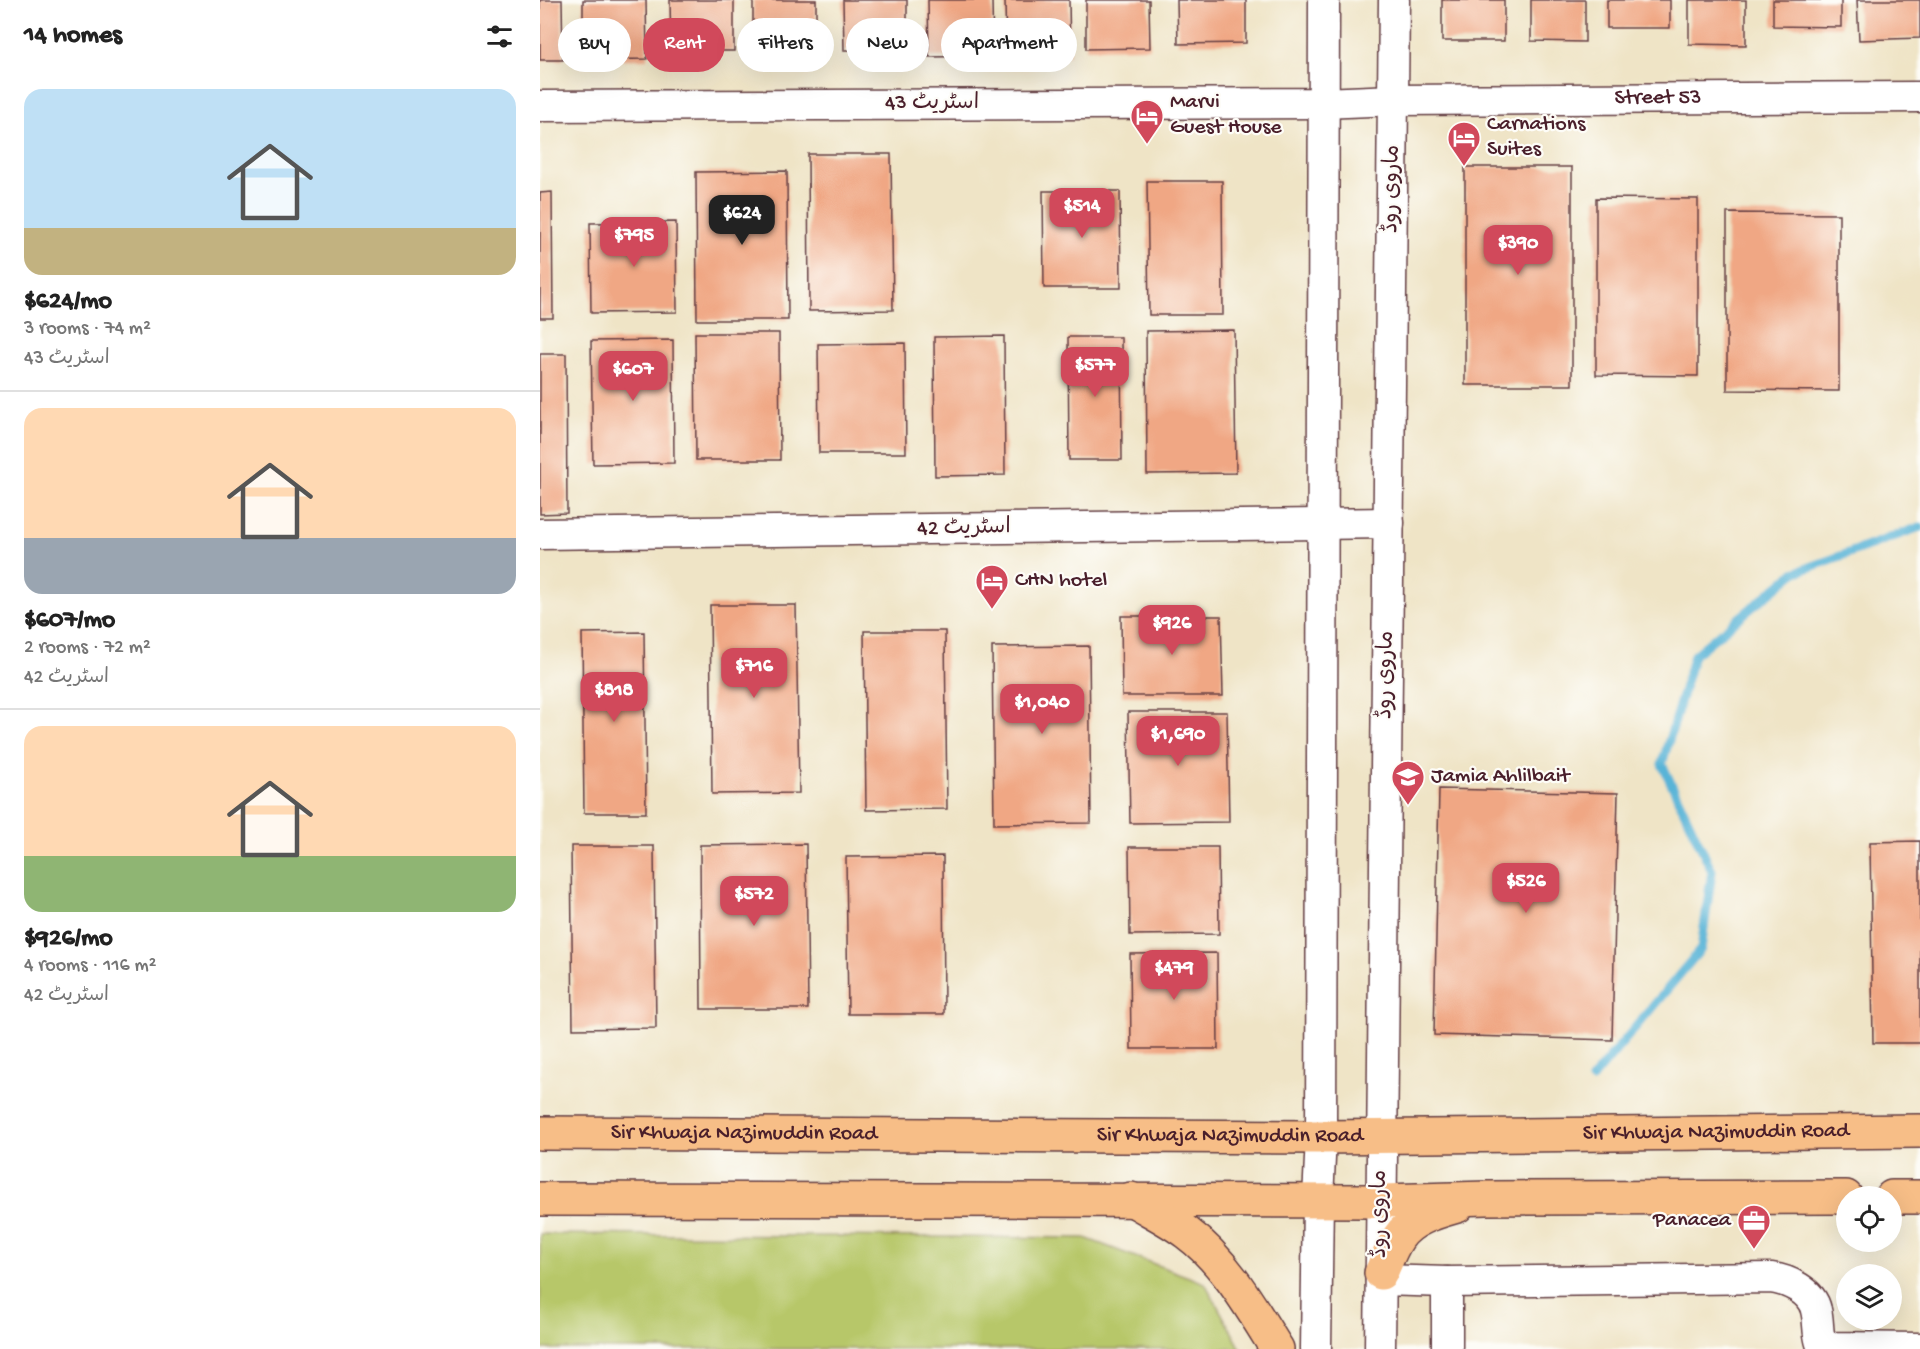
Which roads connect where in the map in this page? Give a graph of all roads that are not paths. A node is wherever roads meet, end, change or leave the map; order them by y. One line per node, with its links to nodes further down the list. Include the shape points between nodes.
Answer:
1 (1324, 0): 5 (street)
2 (1394, 0): 4 (street, ماروی روڈ)
3 (1920, 97): 4 (street, Street 53)
4 (1394, 100): 5 (street, Street 53); 7 (street, ماروی روڈ)
5 (1323, 103): 6 (street, اسٹریٹ 43); 8 (street)
6 (540, 106)
7 (1389, 523): 8 (street, اسٹریٹ 42); 13 (street, ماروی روڈ)
8 (1323, 525): 9 (street, اسٹریٹ 42); 12 (street)
9 (540, 534)
10 (1920, 1131): 13 (main road, Sir Khwaja Nazimuddin Road)
11 (540, 1133): 12 (main road, Sir Khwaja Nazimuddin Road)
12 (1321, 1137): 13 (main road, Sir Khwaja Nazimuddin Road); 20 (street)
13 (1381, 1137): 21 (street, ماروی روڈ)
14 (1836, 1197): 17 (main road)
15 (1902, 1197): 16 (main road)
16 (1920, 1197)
17 (1487, 1198): 21 (main road); 22 (main road, via 1438,1211 1415,1222 1398,1237)
18 (540, 1199): 19 (main road)
19 (1131, 1199): 20 (main road); 25 (main road, via 1187,1233 1214,1259)
20 (1318, 1199): 21 (main road); 26 (street)
21 (1382, 1200): 22 (street, ماروی روڈ)
22 (1381, 1277): 23 (street); 27 (street, ماروی روڈ)
23 (1447, 1282): 24 (street, via 1771,1278 1782,1280 1812,1300 1818,1335 1828,1347); 28 (street)
24 (1920, 1348)
25 (1277, 1349)
26 (1316, 1349)
27 (1380, 1349)
28 (1448, 1349)

